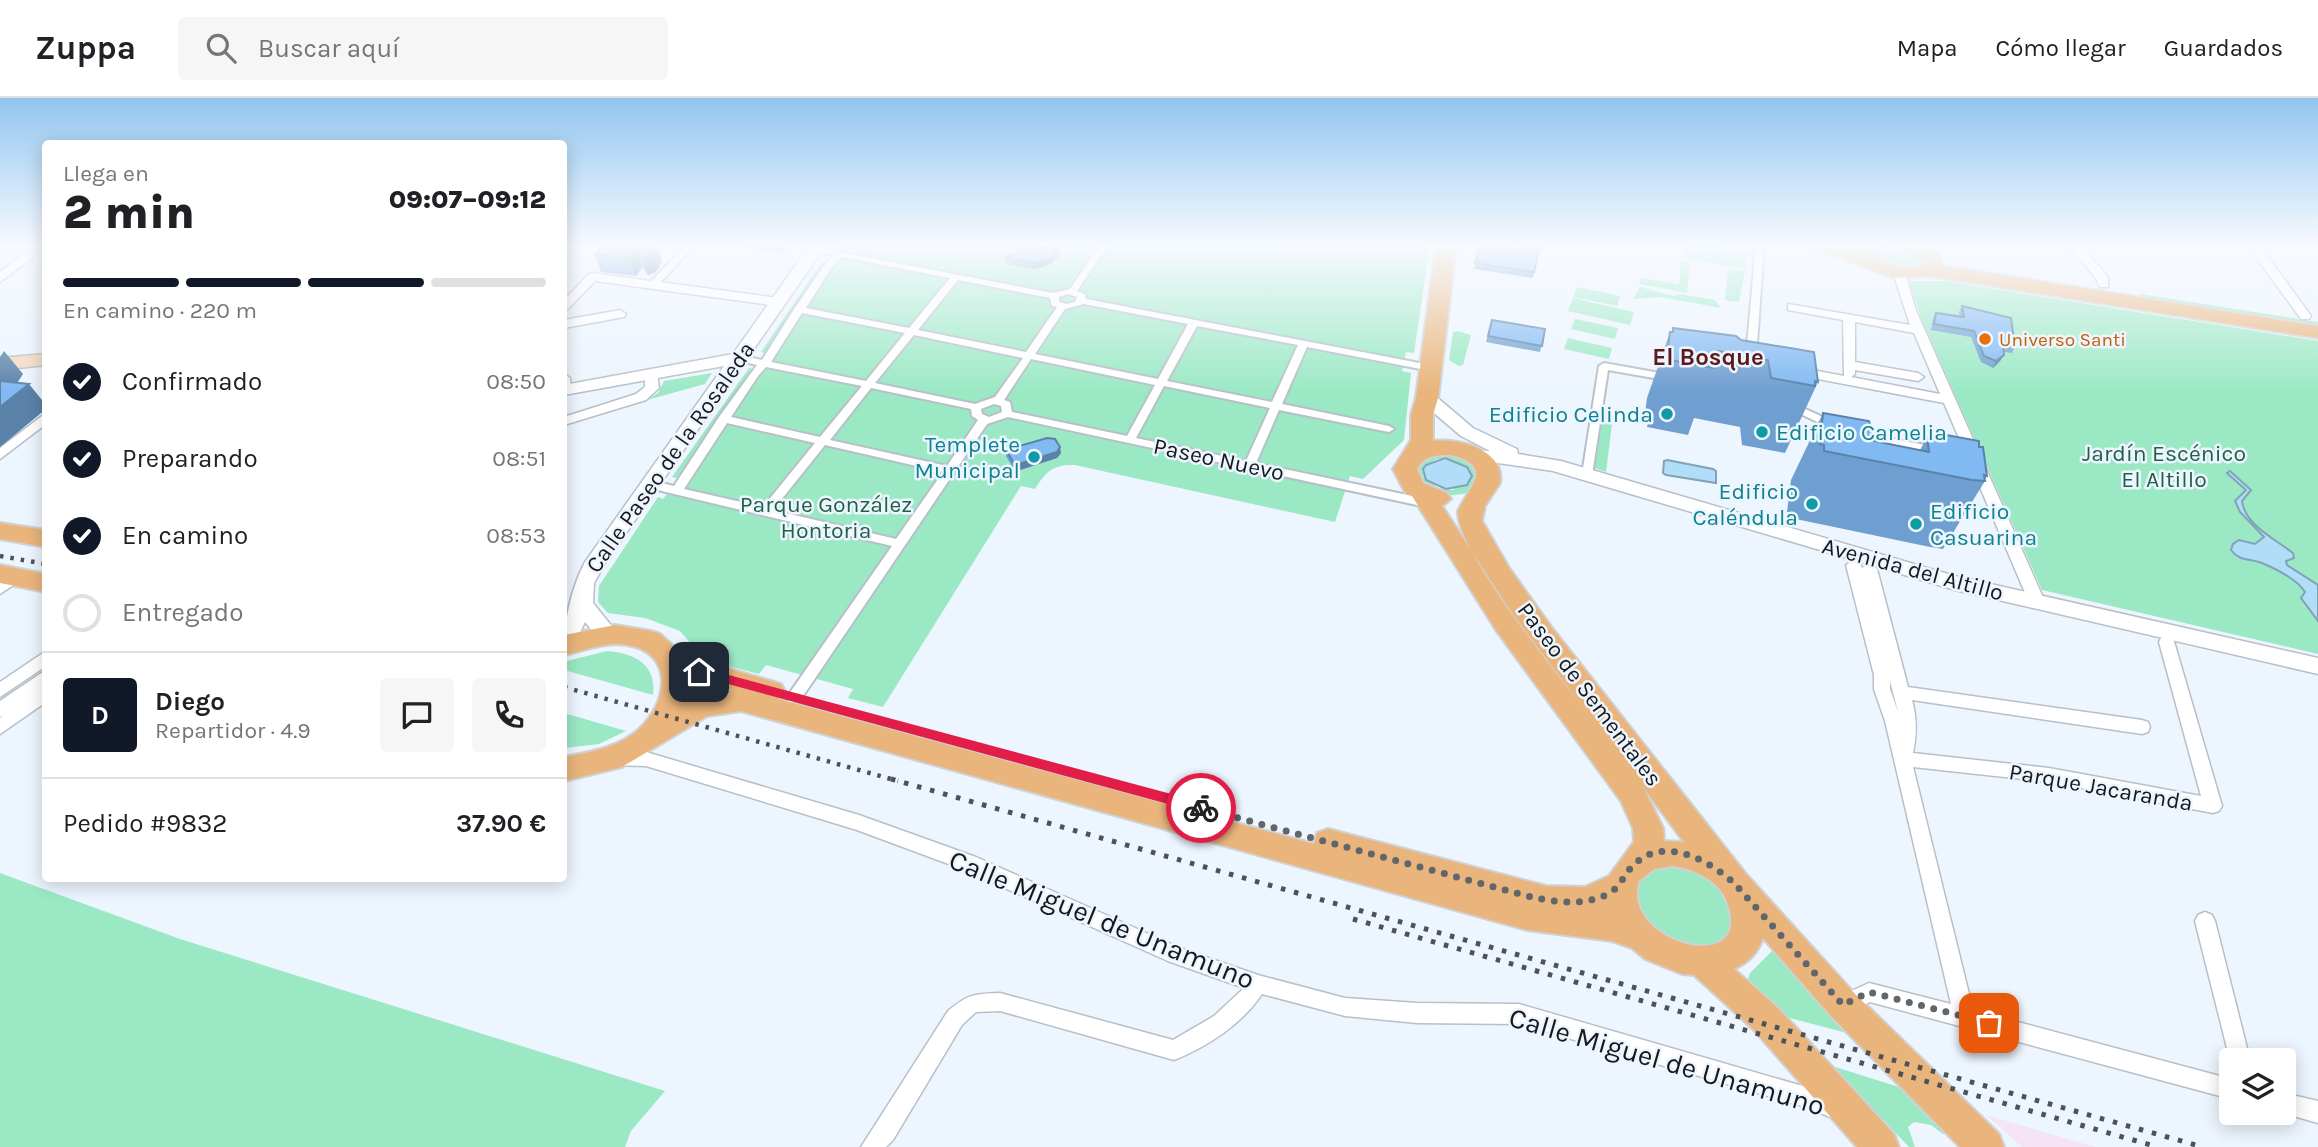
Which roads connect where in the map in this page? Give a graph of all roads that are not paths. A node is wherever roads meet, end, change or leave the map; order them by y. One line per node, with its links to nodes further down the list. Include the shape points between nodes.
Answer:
1 (715, 294): 16 (street)
2 (784, 294): 16 (street, Calle Paseo de la Rosaleda)
3 (810, 294): 19 (street)
4 (942, 294): 26 (street)
5 (1043, 294): 14 (street)
6 (1058, 294): 14 (street)
7 (1078, 294): 15 (street)
8 (1440, 294): 37 (main road)
9 (1756, 294): 35 (street)
10 (1907, 294): 25 (street)
11 (2155, 294): 22 (main road)
12 (2159, 294): 22 (main road)
13 (2291, 294): 22 (street)
14 (1054, 296): 17 (street, via 1055,304)
15 (1081, 301): 17 (street); 24 (street)
16 (778, 302): 31 (street, Calle Paseo de la Rosaleda)
17 (1062, 307): 29 (street)
18 (1792, 307): 21 (street)
19 (799, 309): 26 (street); 33 (street)
20 (620, 313): 23 (street)
21 (1849, 317): 25 (street); 36 (street)
22 (2314, 322)
23 (567, 323)
24 (1194, 323): 27 (street); 43 (street)
25 (1919, 330): 47 (street)
26 (911, 332): 29 (street); 44 (street)
27 (1303, 344): 37 (street); 50 (street)
28 (42, 352): 30 (main road)
29 (1029, 356): 43 (street); 48 (street)
30 (0, 357)
31 (739, 358): 33 (street); 39 (street); 68 (street, Calle Paseo de la Rosaleda)
32 (42, 359): 34 (main road)
33 (766, 362): 44 (street); 54 (street)
34 (0, 364)
35 (1751, 365)
36 (1849, 365): 40 (street); 42 (street)
37 (1431, 368): 46 (main road)
38 (1794, 371): 42 (street)
39 (651, 373): 45 (street); 53 (street, via 649,393)
40 (1918, 377)
41 (1685, 381): 67 (street, via 1604,366)
42 (1849, 381): 47 (street)
43 (1161, 383): 50 (street); 58 (street)
44 (869, 384): 51 (street); 59 (street)
45 (567, 389)
46 (1427, 398): 61 (main road, via 1437,427); 63 (main road, via 1422,440); 64 (street, via 1467,432)
47 (1950, 400): 79 (street, via 1969,457)
48 (998, 401): 51 (street); 52 (street, via 1007,407)
49 (1782, 401): 60 (street, via 1852,434)
50 (1275, 406): 57 (street); 65 (street)
51 (976, 407): 56 (street, via 975,413)
52 (1007, 414): 56 (street); 58 (street, Paseo Nuevo)
53 (570, 419)
54 (723, 419): 59 (street); 70 (street)
55 (42, 420): 62 (street)
56 (984, 420): 66 (street)
57 (1389, 429)
58 (1130, 440): 65 (street, Paseo Nuevo)
59 (822, 441): 66 (street); 72 (street)
60 (1948, 453)
61 (1470, 454): 63 (main road, via 1437,447); 64 (street, Avenida del Altillo); 69 (main road, via 1486,467)
62 (0, 455)
63 (1413, 455): 71 (main road, via 1406,475)
64 (1529, 460): 67 (street, Avenida del Altillo)
65 (1249, 466): 71 (street, Paseo Nuevo)
66 (950, 470): 75 (street)
67 (1587, 475): 79 (street, Avenida del Altillo, via 1914,572)
68 (649, 484): 70 (street); 80 (street, Calle Paseo de la Rosaleda, via 589,572)
69 (1484, 489): 71 (main road, via 1445,501); 76 (street, Avenida del Altillo, via 1510,470 1542,471); 102 (main road, Paseo de Sementales, via 1470,506 1469,516 1494,566)
70 (677, 491): 72 (street)
71 (1427, 499): 101 (main road, Paseo de Sementales, via 1505,623 1632,794 1648,828 1649,843)
72 (765, 512): 75 (street)
73 (0, 531): 74 (main road)
74 (42, 538)
75 (899, 544): 93 (street)
76 (1862, 567): 83 (street, Avenida del Altillo, via 1995,604); 90 (street)
77 (6, 580): 78 (main road)
78 (42, 583)
79 (2037, 602): 87 (street, Avenida del Altillo)
80 (582, 605): 81 (street); 82 (street, Calle Paseo de la Rosaleda)
81 (607, 634): 84 (main road); 86 (main road, via 649,640)
82 (567, 638)
83 (2167, 642): 88 (street, Avenida del Altillo); 98 (street, Parque Jacaranda, via 2213,806 2049,775)
84 (567, 643)
85 (42, 660): 91 (street)
86 (675, 663): 93 (main road); 97 (main road, via 680,679 677,696)
87 (2318, 666)
88 (2318, 677)
89 (42, 679): 94 (street)
90 (1894, 689): 96 (street); 98 (street, via 1908,737)
91 (0, 691)
92 (42, 696): 95 (street)
93 (794, 698): 103 (main road, via 1531,897 1585,901)
94 (0, 710)
95 (0, 727)
96 (2142, 727)
97 (655, 732): 99 (main road); 105 (main road, via 701,706 741,700 1527,916 1595,921)
98 (1902, 759): 109 (street)
99 (605, 762): 100 (main road); 107 (street, Calle Miguel de Unamuno, via 646,759 859,823 969,863 1175,955)
100 (567, 768)
101 (1640, 859): 102 (main road, via 1657,853 1688,855 1718,869); 103 (main road, via 1628,870)
102 (1735, 884): 106 (main road, via 1751,920 1748,938 1739,951); 108 (main road)
103 (1622, 885): 105 (main road, via 1629,920)
104 (2205, 921): 110 (street)
105 (1643, 937): 106 (main road, via 1671,955)
106 (1704, 963): 114 (main road, via 1766,1019)
107 (1258, 984): 114 (street, Calle Miguel de Unamuno, via 1345,1007 1519,1014 1796,1093); 115 (street, via 1248,1000 1211,1031 1174,1050 1000,1002 972,1003 955,1018)
108 (1843, 1005): 109 (street, via 1869,992); 117 (main road)
109 (1965, 1016): 111 (street)
110 (2237, 1048)
111 (2219, 1085)
112 (2296, 1106): 113 (street)
113 (2318, 1112)
114 (1848, 1113): 116 (main road)
115 (872, 1147)
116 (1881, 1147)
117 (1986, 1147)

